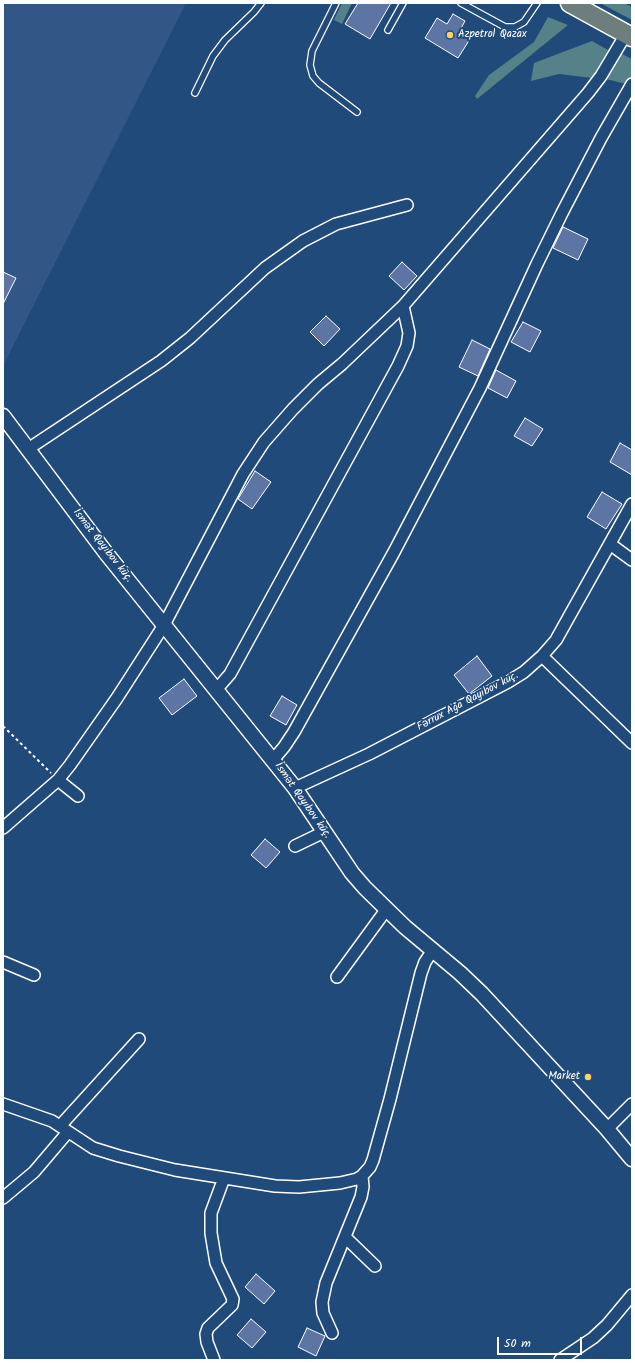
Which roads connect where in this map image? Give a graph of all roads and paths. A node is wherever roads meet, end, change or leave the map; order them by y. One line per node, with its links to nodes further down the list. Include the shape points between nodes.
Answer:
1 (261, 3): 10 (lane, via 213,56)
2 (336, 3): 11 (lane, via 312,51 310,65 313,76 319,83)
3 (403, 3): 7 (lane)
4 (461, 3): 5 (lane, via 505,27 515,27 524,22)
5 (537, 3)
6 (570, 3): 8 (main road)
7 (388, 30)
8 (629, 35): 13 (street, via 588,94)
9 (632, 84): 24 (street, via 565,206 480,388 394,552 294,732)
10 (195, 93)
11 (357, 112)
12 (407, 205): 15 (street, via 336,224 303,241 265,268 190,338 161,361)
13 (403, 306): 19 (street, via 318,384 264,442 244,474); 21 (street, via 409,333 407,346 398,366 230,674)
14 (3, 416): 15 (street, İsmət Qayıbov küç.)
15 (28, 449): 19 (street, İsmət Qayıbov küç.)
16 (632, 504): 17 (street, Fərrux Ağa Qayıbov küç.)
17 (610, 544): 18 (street); 20 (street, Fərrux Ağa Qayıbov küç., via 556,640)
18 (632, 560)
19 (164, 625): 21 (street, İsmət Qayıbov küç.); 25 (street, via 117,698)
20 (542, 656): 23 (street); 26 (street, Fərrux Ağa Qayıbov küç., via 508,682 369,754)
21 (216, 690): 24 (street, İsmət Qayıbov küç.)
22 (3, 726): 25 (path)
23 (632, 743)
24 (273, 760): 26 (street, İsmət Qayıbov küç.)
25 (58, 780): 27 (street); 28 (street)
26 (295, 788): 29 (street, İsmət Qayıbov küç.)
27 (78, 796)
28 (3, 828)
29 (324, 832): 30 (street); 31 (street, İsmət Qayıbov küç., via 352,873)
30 (295, 846)
31 (386, 910): 32 (street, İsmət Qayıbov küç.); 35 (street)
32 (433, 950): 40 (street, İsmət Qayıbov küç., via 482,994); 42 (street, via 421,973 373,1160 370,1168)
33 (3, 962): 34 (street)
34 (34, 974)
35 (337, 978)
36 (139, 1039): 39 (street)
37 (3, 1104): 39 (street, via 44,1118)
38 (632, 1104): 40 (street)
39 (64, 1129): 43 (street, via 93,1148 119,1156 176,1170); 44 (street, via 34,1172)
40 (607, 1129): 41 (street, İsmət Qayıbov küç.)
41 (632, 1159)
42 (362, 1176): 43 (street, via 340,1183 300,1187); 45 (street, via 361,1197)
43 (224, 1178): 49 (street, via 211,1213 211,1233 216,1263 232,1299 232,1305 208,1328 206,1334)
44 (3, 1198)
45 (345, 1237): 46 (street); 48 (street, via 326,1283 322,1302 323,1313)
46 (375, 1266)
47 (632, 1295): 50 (street, via 593,1338)
48 (332, 1333)
49 (214, 1360)
50 (560, 1360)

